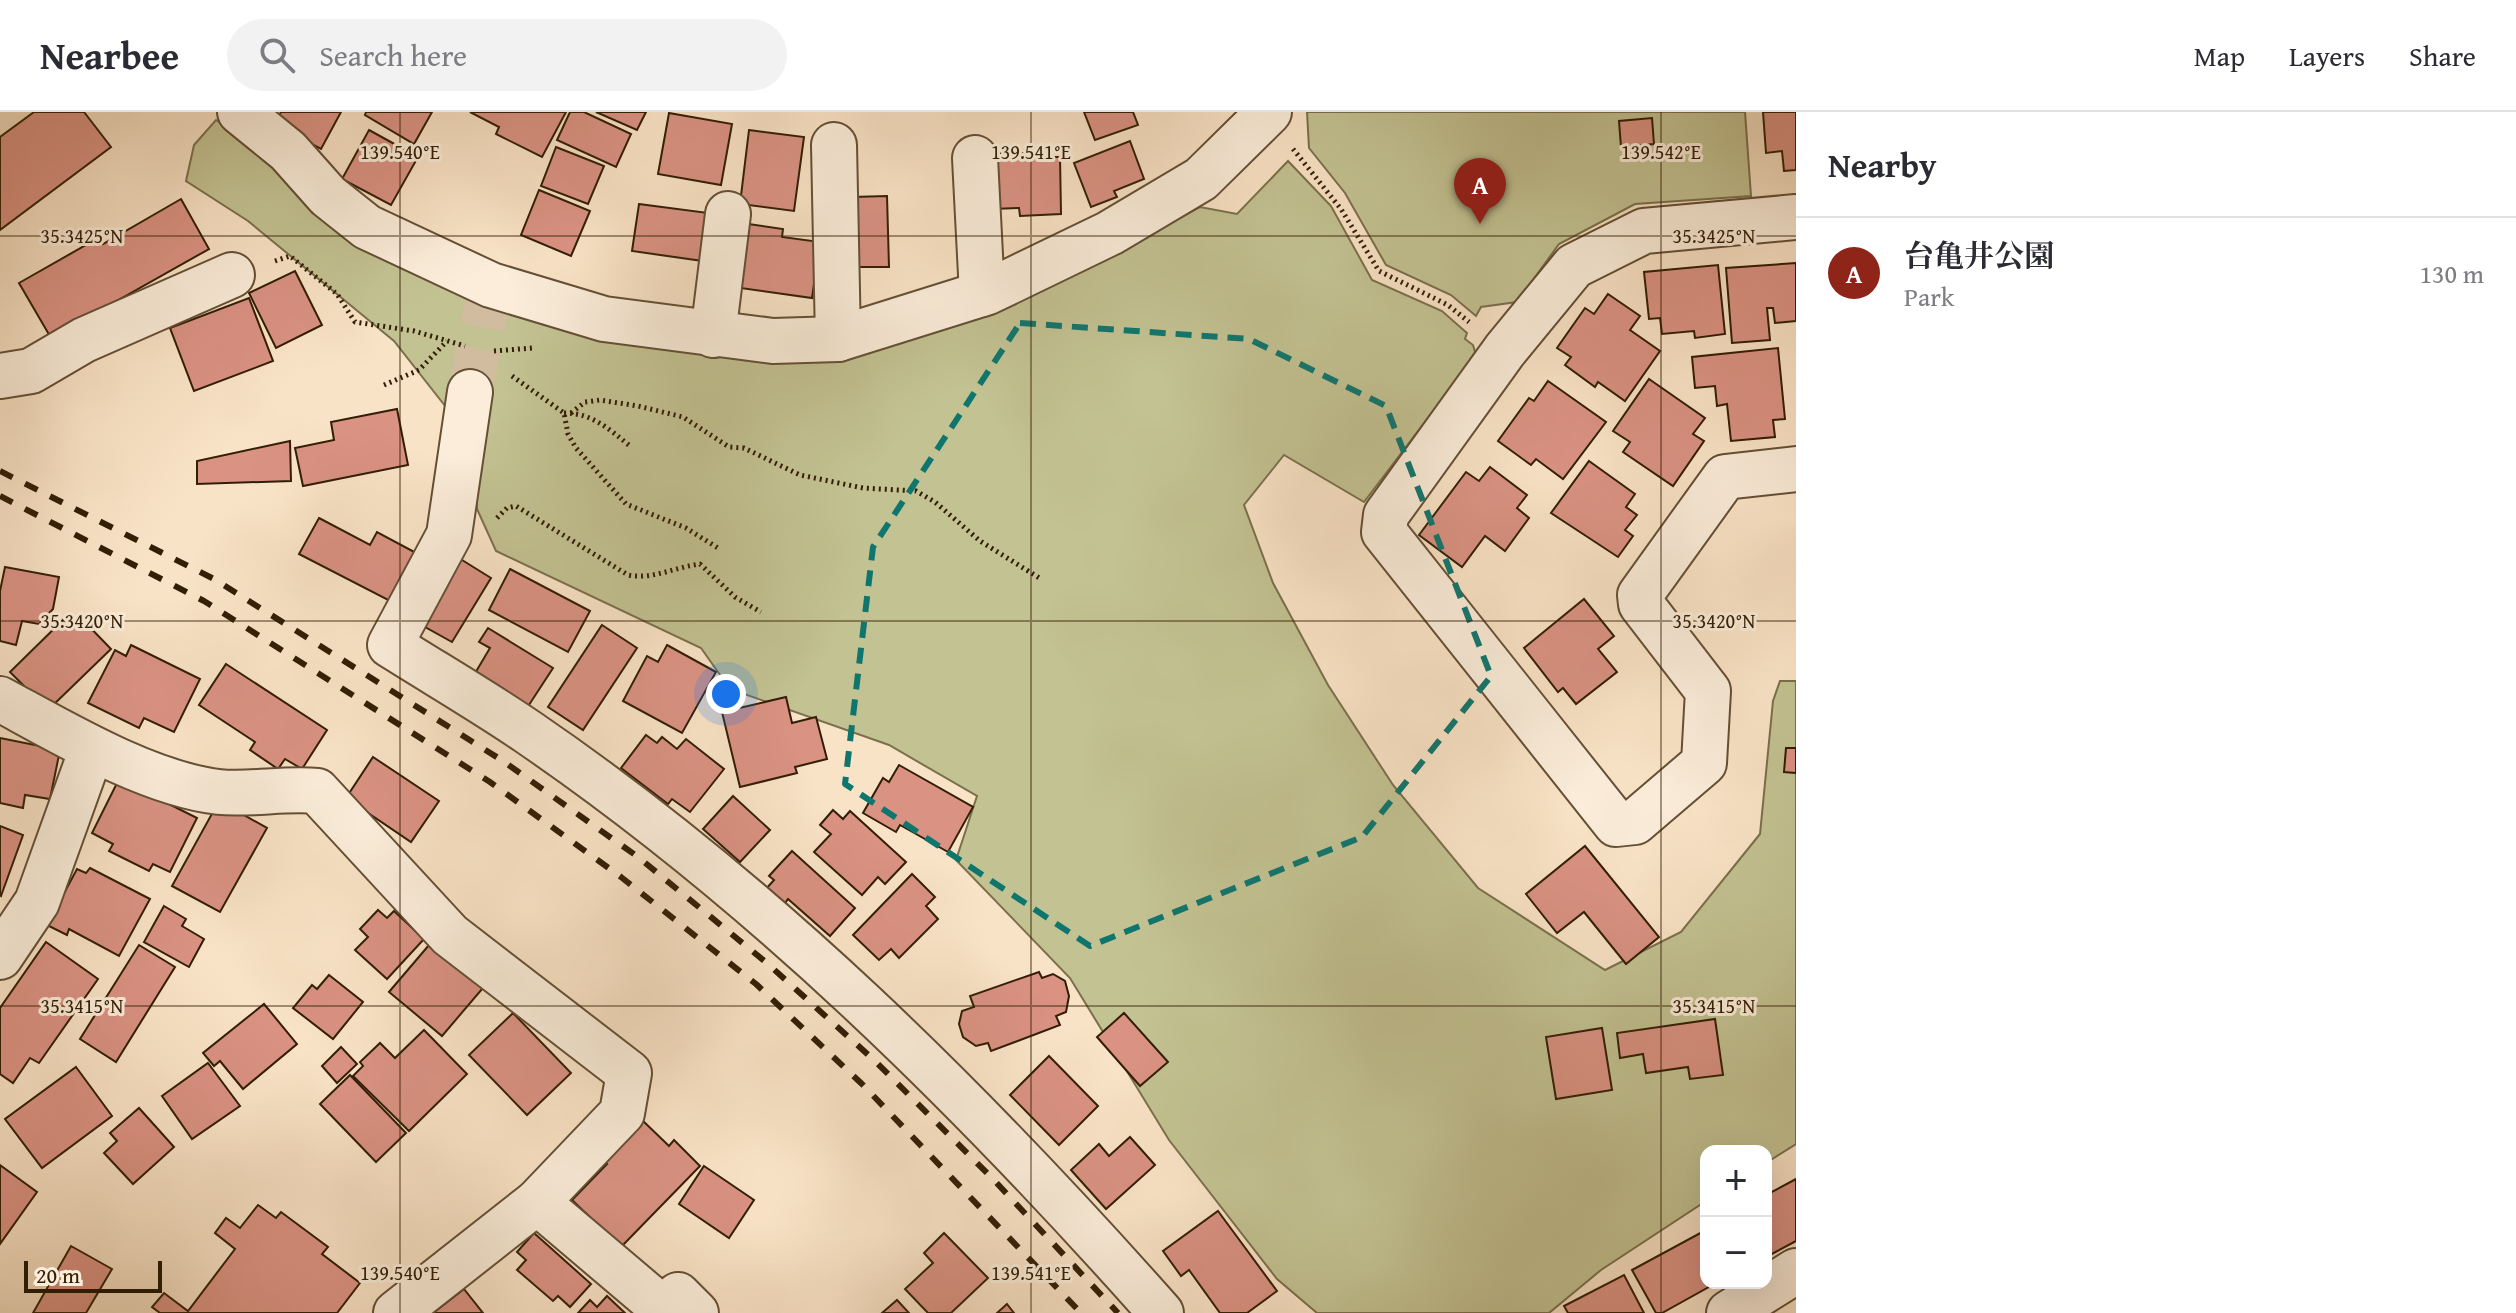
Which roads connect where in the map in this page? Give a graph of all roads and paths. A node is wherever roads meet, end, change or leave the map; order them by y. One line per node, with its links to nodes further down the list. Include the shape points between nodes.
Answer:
1 (240, 112): 9 (street, via 288,151 328,196 381,233 491,285 604,319)
2 (1268, 113): 8 (street, via 1201,179 1110,233); 14 (path, via 1327,189 1379,271 1448,305)
3 (834, 145): 10 (street)
4 (975, 158): 8 (street)
5 (728, 214): 9 (street)
6 (1796, 217): 14 (street, via 1644,231 1574,266)
7 (232, 275): 11 (path, via 290,256 330,287 355,322); 16 (street, via 84,340 31,371)
8 (982, 294): 10 (street)
9 (713, 335): 10 (street, via 773,341)
10 (838, 339)
11 (447, 341): 12 (path); 18 (path, via 419,370)
12 (469, 347)
13 (540, 347): 15 (path)
14 (1505, 350): 22 (street, via 1386,515 1384,532 1616,824 1635,822 1704,763 1708,691 1641,604 1640,595 1725,477)
15 (483, 351)
16 (0, 376)
17 (488, 382): 19 (path); 23 (street)
18 (384, 385)
19 (564, 413): 20 (path); 24 (path, via 576,448 626,504 686,528)
20 (571, 413): 21 (path, via 601,422); 25 (path, via 585,402 600,400 638,406 683,417 729,447 744,448 800,475 863,488 916,491 980,541)
21 (630, 446)
22 (1796, 469)
23 (454, 508): 26 (path, via 500,518 516,506 628,575 645,578 700,564 735,597); 35 (street, via 449,535 390,645 529,732 754,909 978,1114)
24 (718, 548)
25 (1041, 579)
26 (761, 612)
27 (0, 699): 28 (street)
28 (92, 749): 29 (street, via 37,902); 30 (street, via 193,788 317,791 450,935 629,1073 622,1113)
29 (0, 957)
30 (537, 1202): 33 (street); 34 (street, via 662,1308 678,1295)
31 (1796, 1271): 32 (street)
32 (1741, 1310)
33 (396, 1313)
34 (696, 1313)
35 (1161, 1313)

